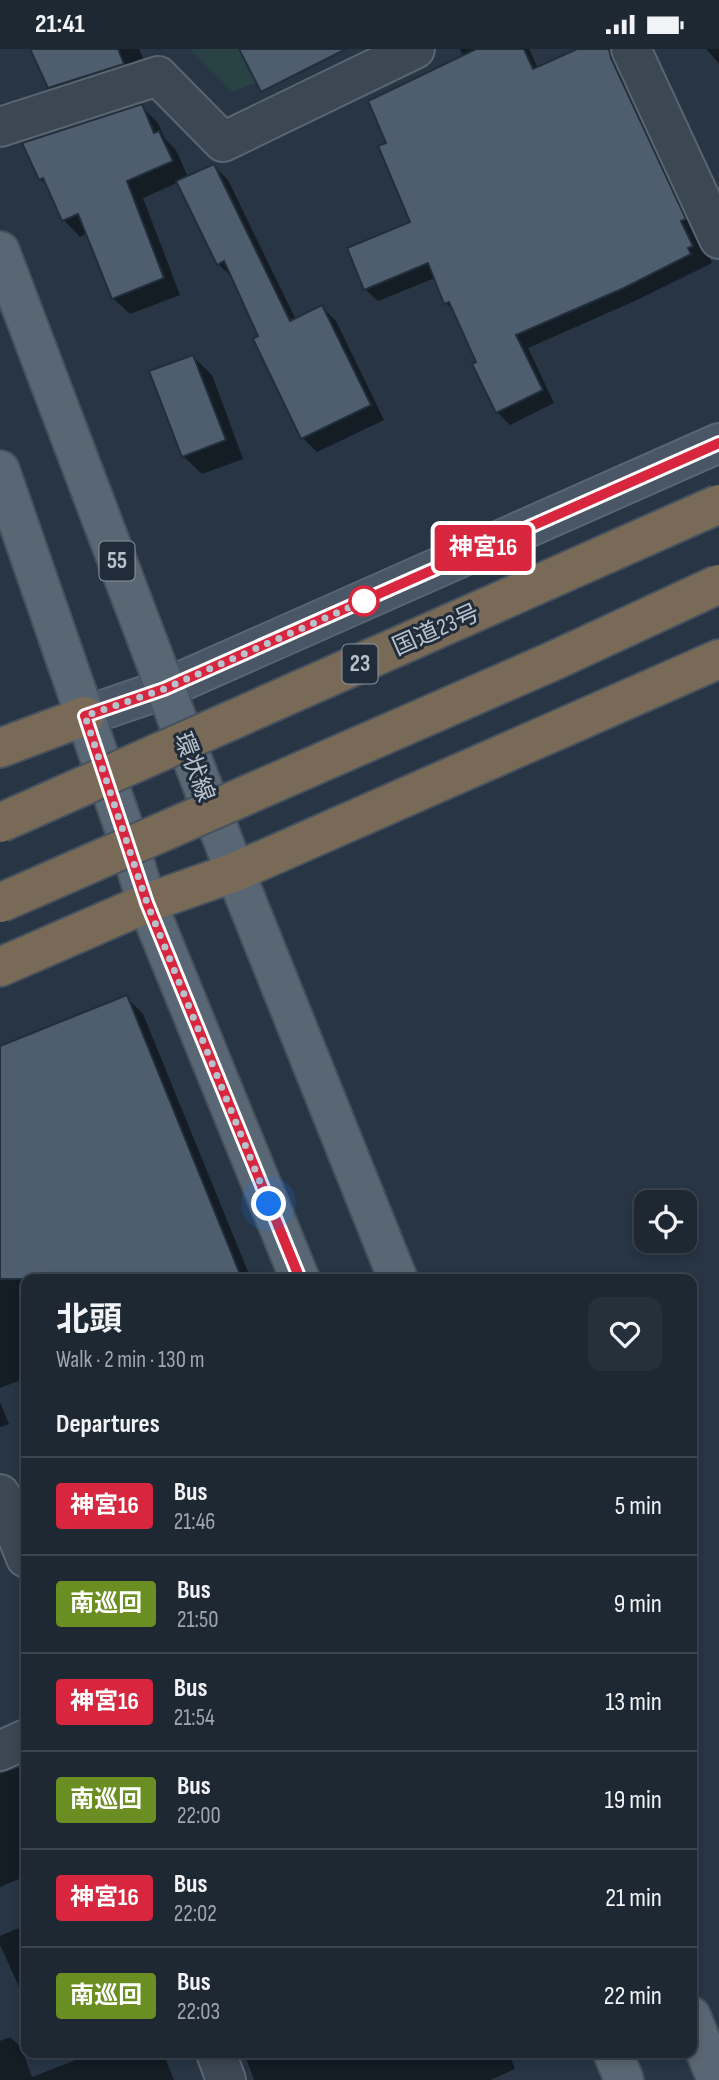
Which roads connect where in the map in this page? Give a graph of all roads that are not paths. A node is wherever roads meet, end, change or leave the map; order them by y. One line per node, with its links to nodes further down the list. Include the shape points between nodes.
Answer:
1 (415, 49): 3 (street, via 223,142 158,76)
2 (631, 49): 4 (street)
3 (0, 127)
4 (719, 239)
5 (0, 251): 11 (main road, 環状線 / 55)
6 (719, 443): 11 (street)
7 (0, 470): 12 (main road)
8 (719, 504): 14 (highway, 国道23号 / 23, bridge)
9 (719, 584): 16 (highway, bridge)
10 (719, 659): 15 (highway)
11 (164, 689): 12 (street); 15 (main road, 環状線 / 55)
12 (85, 716): 13 (highway); 17 (main road)
13 (0, 748)
14 (0, 823)
15 (235, 872): 17 (highway); 20 (main road, 環状線)
16 (0, 903)
17 (147, 903): 18 (highway); 19 (main road)
18 (0, 967)
19 (298, 1274)
20 (395, 1274)
21 (0, 1494): 22 (street)
22 (21, 1546)
23 (21, 1741): 24 (street)
24 (0, 1751)
25 (697, 2031): 30 (main road)
26 (218, 2058): 28 (street)
27 (615, 2058): 29 (main road)
28 (226, 2080)
29 (624, 2080)
30 (717, 2080)

